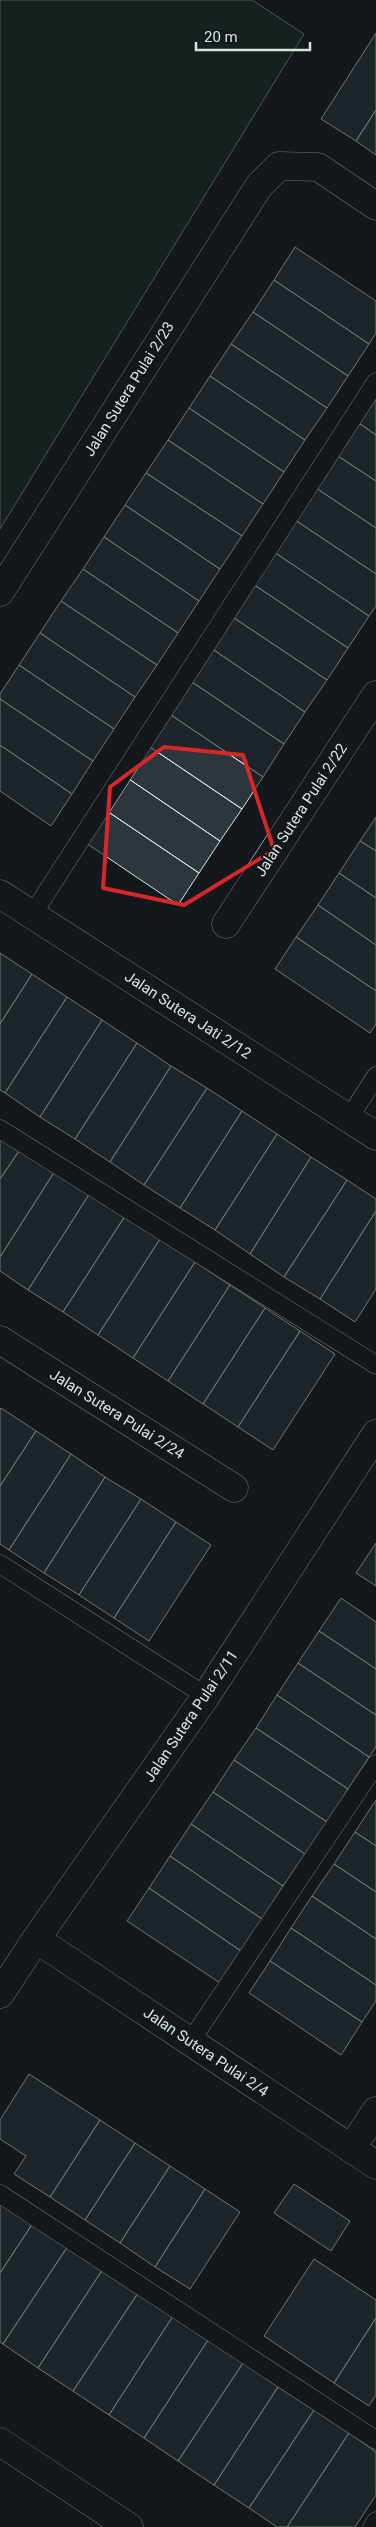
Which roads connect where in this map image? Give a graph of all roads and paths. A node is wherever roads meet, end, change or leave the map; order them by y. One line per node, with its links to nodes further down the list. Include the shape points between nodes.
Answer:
1 (376, 206): 3 (street, Jalan Sutera Pulai 2/23, via 318,167 279,166 259,186)
2 (376, 382): 6 (lane)
3 (0, 592)
4 (376, 695): 7 (street, Jalan Sutera Pulai 2/22)
5 (0, 894): 6 (street, Jalan Sutera Jati 2/12)
6 (32, 915): 9 (street, Jalan Sutera Jati 2/12)
7 (226, 924)
8 (376, 1076): 9 (lane)
9 (349, 1118): 11 (street, Jalan Sutera Jati 2/12)
10 (0, 1129): 13 (lane)
11 (376, 1136)
12 (0, 1340): 15 (street, Jalan Sutera Pulai 2/24)
13 (376, 1365)
14 (376, 1434): 17 (street, Jalan Sutera Pulai 2/11)
15 (234, 1488)
16 (0, 1564): 17 (lane)
17 (206, 1696): 19 (street, Jalan Sutera Pulai 2/11)
18 (376, 1764): 21 (lane)
19 (36, 1939): 20 (street, Jalan Sutera Pulai 2/11); 21 (street, Jalan Sutera Pulai 2/4)
20 (0, 1994)
21 (190, 2042): 23 (street, Jalan Sutera Pulai 2/4)
22 (376, 2111): 23 (street)
23 (351, 2149): 24 (street, Jalan Sutera Pulai 2/4)
24 (376, 2166)
25 (0, 2194): 26 (lane)
26 (376, 2440)
27 (0, 2442): 29 (street)
28 (376, 2521): 30 (lane)
29 (129, 2527)
30 (372, 2527)

